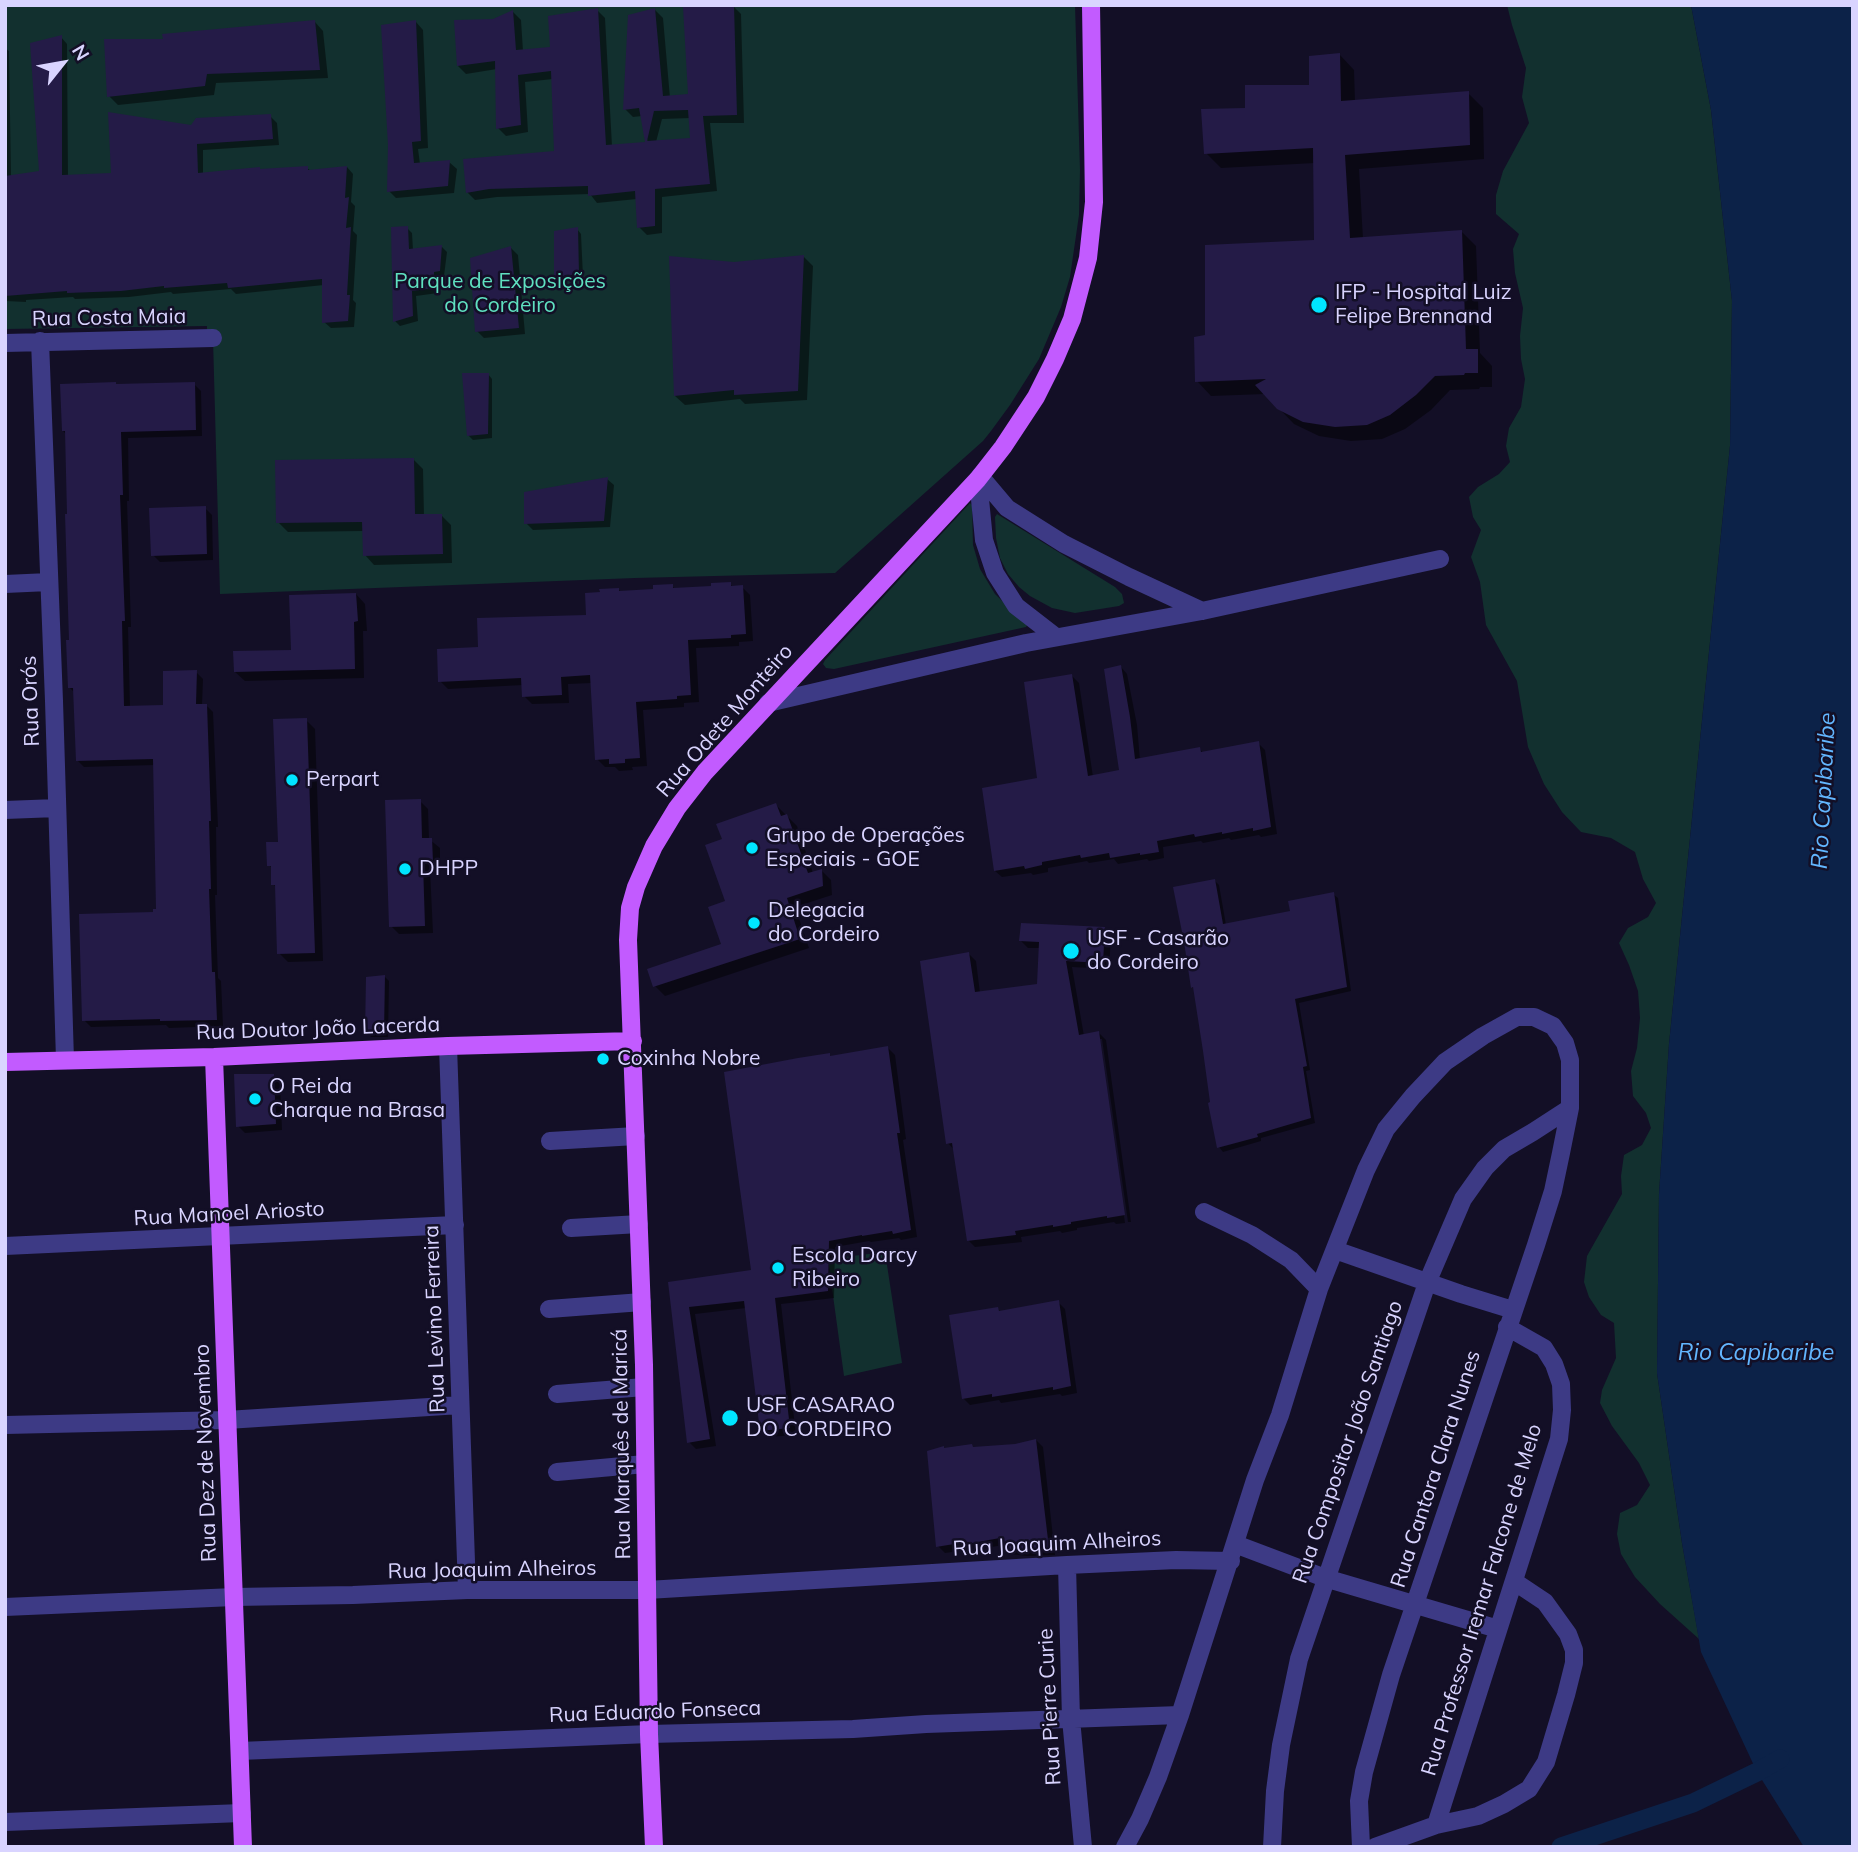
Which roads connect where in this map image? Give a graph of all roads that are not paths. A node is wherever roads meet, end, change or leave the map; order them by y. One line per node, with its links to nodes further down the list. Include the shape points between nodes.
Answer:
1 (1091, 5): 5 (main road, Rua Odete Monteiro, via 1094,202 1088,258 1072,319 1051,368)
2 (213, 338): 3 (street, Rua Costa Maia)
3 (40, 341): 4 (street, Rua Costa Maia); 7 (street, Rua Orós)
4 (5, 343)
5 (979, 477): 9 (street, via 1007,508 1064,544); 10 (street, via 984,540 995,573 1016,606); 11 (main road, Rua Odete Monteiro)
6 (1440, 559): 9 (street)
7 (49, 582): 8 (street); 12 (street, Rua Orós)
8 (5, 584)
9 (1202, 611): 10 (street)
10 (1056, 637): 11 (street)
11 (768, 703): 14 (main road, Rua Odete Monteiro, via 677,808 636,887 628,940)
12 (57, 808): 13 (street); 17 (street, Rua Orós)
13 (5, 810)
14 (633, 1041): 15 (main road, Rua Doutor João Lacerda); 20 (main road, Rua Marquês de Maricá)
15 (448, 1046): 16 (main road, Rua Doutor João Lacerda); 24 (street, Rua Levino Ferreira)
16 (214, 1057): 17 (main road, Rua Doutor João Lacerda); 26 (main road, Rua Dez de Novembro)
17 (65, 1060): 18 (main road, Rua Doutor João Lacerda)
18 (5, 1062)
19 (1570, 1108): 28 (street, Rua Cantora Clara Nunes, via 1570,1060 1553,1026 1534,1017 1517,1017 1483,1036 1445,1062 1386,1129); 29 (street, Rua Compositor João Santiago, via 1504,1149 1485,1168 1463,1199); 33 (street, Rua Cantora Clara Nunes, via 1553,1191)
20 (636, 1136): 21 (street); 23 (main road, Rua Marquês de Maricá)
21 (550, 1141)
22 (1204, 1213): 30 (street, via 1291,1260)
23 (639, 1224): 25 (street); 31 (main road, Rua Marquês de Maricá)
24 (455, 1226): 26 (street, Rua Manoel Ariosto); 36 (street, Rua Levino Ferreira)
25 (571, 1228)
26 (221, 1237): 27 (street, Rua Manoel Ariosto); 37 (main road, Rua Dez de Novembro)
27 (5, 1246)
28 (1335, 1250): 29 (street, Rua Professor Iremar Falcone de Melo); 30 (street, Rua Cantora Clara Nunes)
29 (1427, 1283): 33 (street, Rua Professor Iremar Falcone de Melo); 43 (street, Rua Compositor João Santiago)
30 (1319, 1289): 41 (street, Rua Cantora Clara Nunes)
31 (642, 1302): 32 (street); 34 (main road, Rua Marquês de Maricá)
32 (549, 1309)
33 (1510, 1318): 44 (street, Rua Professor Iremar Falcone de Melo, via 1544,1348 1554,1364 1562,1410 1559,1439); 48 (street, Rua Cantora Clara Nunes)
34 (644, 1387): 35 (street); 39 (main road, Rua Marquês de Maricá)
35 (557, 1394)
36 (460, 1405): 37 (street); 45 (street, Rua Levino Ferreira)
37 (228, 1420): 38 (street); 47 (main road, Rua Dez de Novembro)
38 (5, 1425)
39 (645, 1464): 40 (street); 46 (main road, Rua Marquês de Maricá)
40 (557, 1472)
41 (1233, 1552): 42 (street, Rua Joaquim Alheiros, via 1176,1560); 43 (street, Rua Joaquim Alheiros); 51 (street, Rua Cantora Clara Nunes)
42 (1067, 1565): 46 (street, Rua Joaquim Alheiros); 52 (street, Rua Pierre Curie)
43 (1325, 1578): 48 (street, Rua Joaquim Alheiros); 62 (street, Rua Compositor João Santiago, via 1299,1658 1281,1745)
44 (1515, 1582): 50 (street, Rua Professor Iremar Falcone de Melo); 57 (street, via 1545,1602 1574,1650 1558,1727 1546,1762 1529,1789 1478,1816)
45 (467, 1590): 46 (street, Rua Joaquim Alheiros); 47 (street, Rua Joaquim Alheiros)
46 (647, 1590): 53 (main road, Rua Marquês de Maricá)
47 (234, 1597): 49 (street, Rua Joaquim Alheiros); 54 (main road, Rua Dez de Novembro)
48 (1415, 1605): 50 (street, Rua Joaquim Alheiros); 63 (street, Rua Cantora Clara Nunes, via 1364,1772 1359,1801)
49 (5, 1607)
50 (1497, 1629): 57 (street, Rua Professor Iremar Falcone de Melo)
51 (1180, 1714): 52 (street, Rua Eduardo Fonseca); 61 (street, Rua Cantora Clara Nunes)
52 (1071, 1719): 53 (street, Rua Eduardo Fonseca); 60 (street, Rua Pierre Curie)
53 (649, 1734): 54 (street, Rua Eduardo Fonseca); 59 (main road, Rua Marquês de Maricá)
54 (240, 1751): 55 (main road, Rua Dez de Novembro)
55 (242, 1813): 56 (street); 58 (main road, Rua Dez de Novembro)
56 (5, 1822)
57 (1436, 1825): 64 (street)
58 (243, 1847)
59 (654, 1847)
60 (1083, 1847)
61 (1125, 1847)
62 (1272, 1847)
63 (1361, 1847)
64 (1375, 1847)

